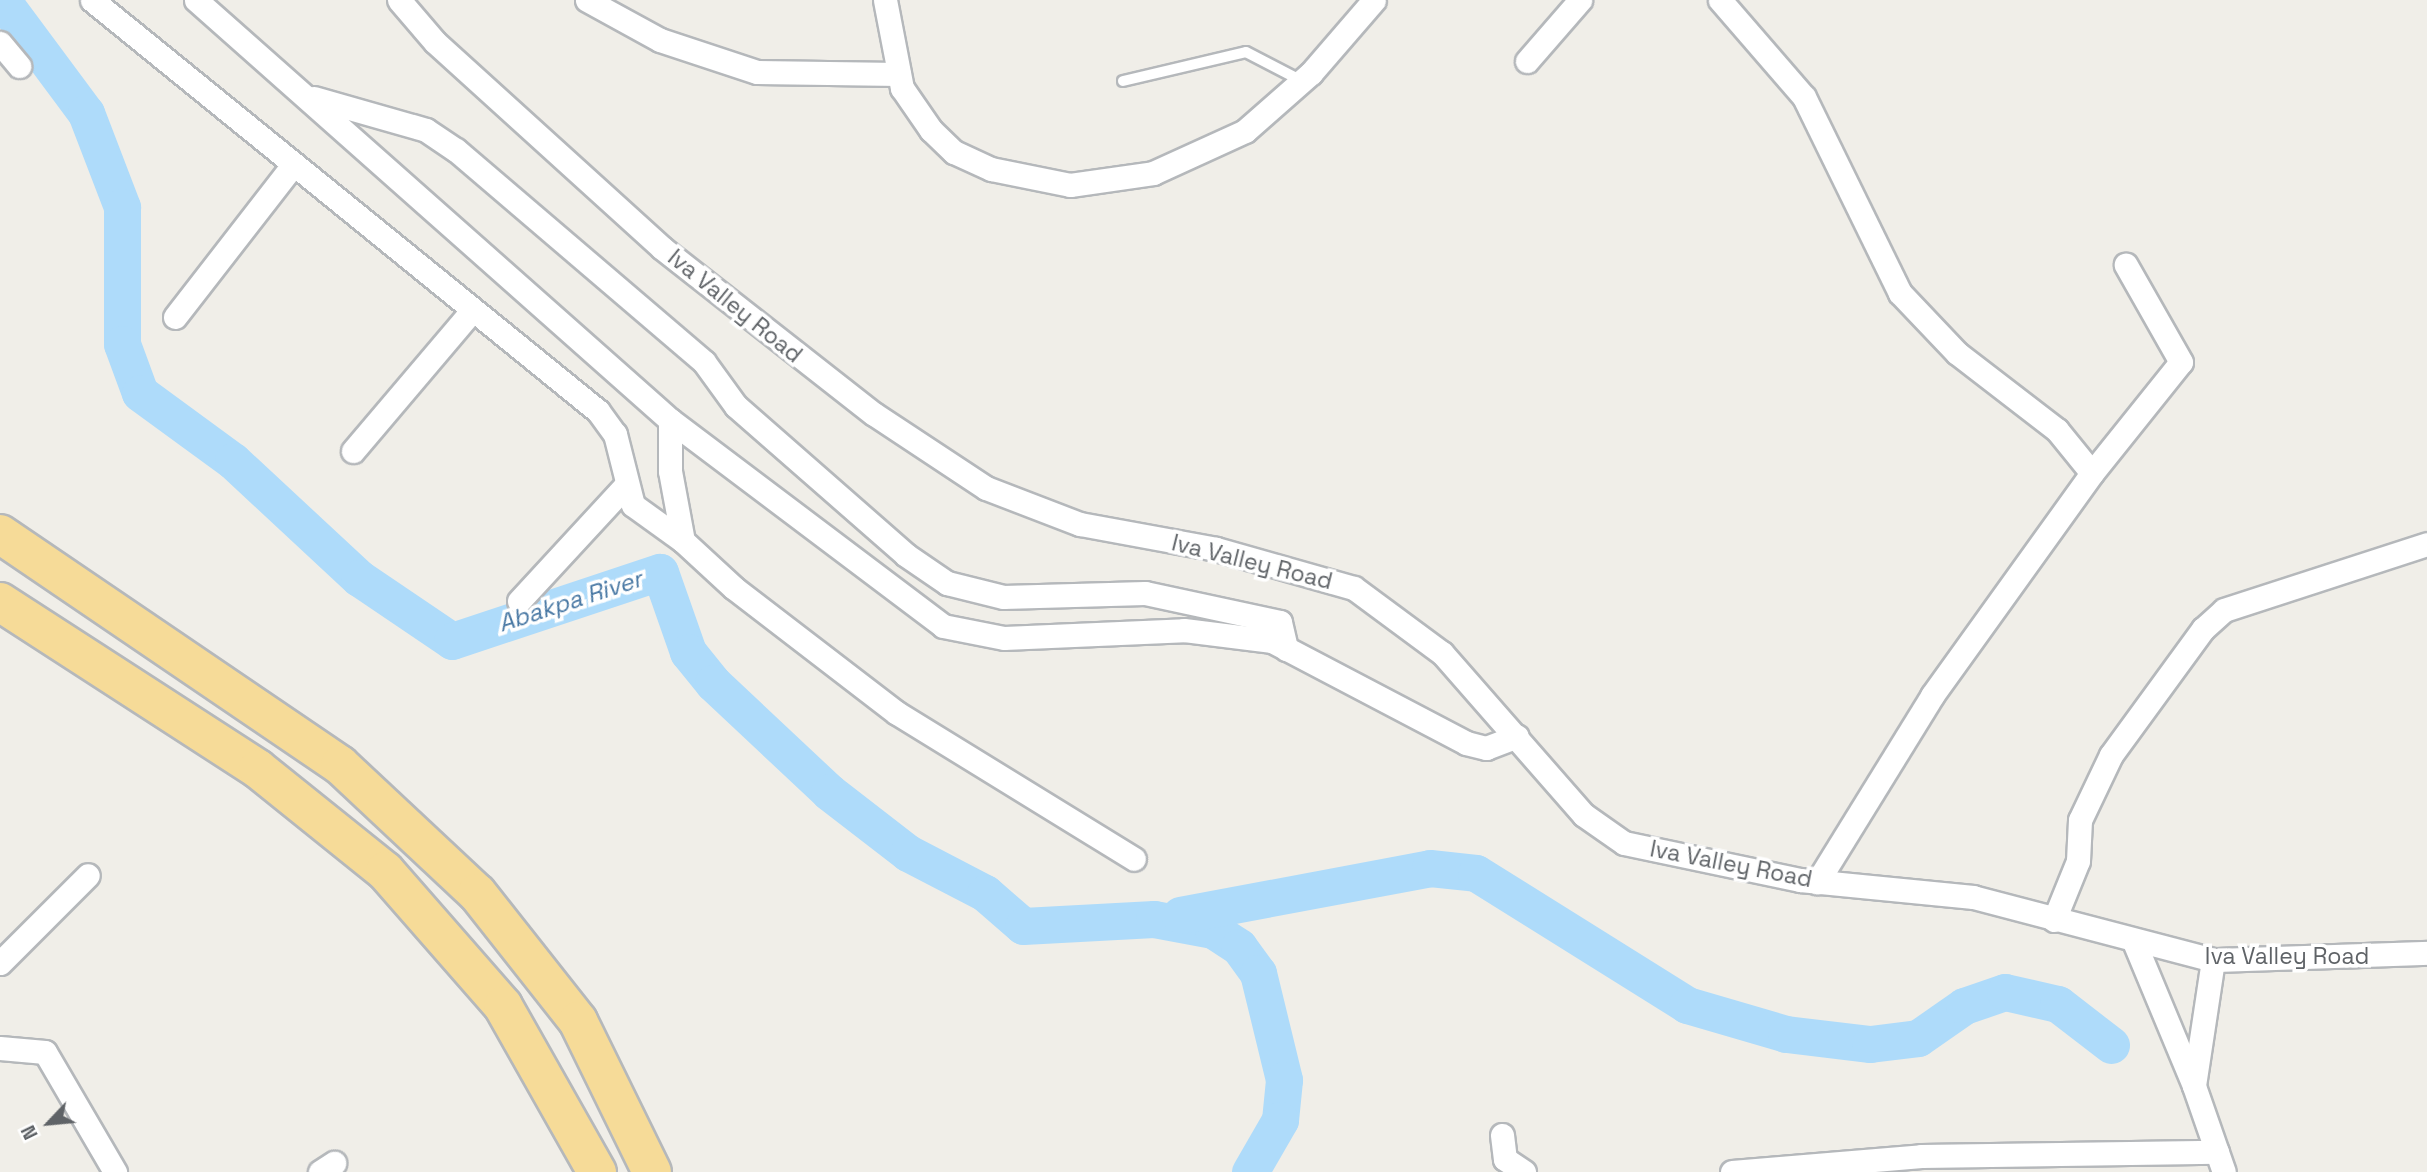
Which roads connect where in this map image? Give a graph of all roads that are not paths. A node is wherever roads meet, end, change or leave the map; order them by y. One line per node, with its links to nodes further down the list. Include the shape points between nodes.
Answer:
1 (92, 0): 16 (street)
2 (196, 0): 15 (street)
3 (398, 0): 30 (street, Iva Valley Road, via 435,42 662,248 874,414 964,474 1080,524 1216,549 1354,588 1442,653)
4 (587, 0): 12 (street, via 660,40 757,72)
5 (885, 0): 12 (street)
6 (1374, 0): 14 (street)
7 (1580, 0): 10 (street)
8 (1720, 0): 22 (street, via 1804,97 1900,293 1957,353 2057,430)
9 (0, 43): 11 (street)
10 (1527, 61)
11 (19, 66)
12 (898, 74): 14 (street, via 917,113 954,152 1020,180 1070,186 1153,173 1245,131)
13 (1123, 81): 14 (lane, via 1246,52)
14 (1302, 81)
15 (307, 96): 20 (street); 29 (street, via 426,130 456,150 704,362 736,406 906,555 947,583 1003,597 1145,593 1280,622)
16 (292, 166): 18 (street); 19 (street)
17 (2126, 264): 22 (street, via 2180,362)
18 (470, 313): 21 (street); 23 (street, via 598,411 615,434)
19 (175, 317)
20 (670, 420): 25 (street, via 670,471); 29 (street, via 943,626 1004,638 1184,630)
21 (352, 451)
22 (2092, 473): 33 (street, via 1933,696)
23 (626, 485): 25 (street, via 633,505); 27 (street)
24 (0, 534): 45 (highway, via 340,765 477,892 578,1021)
25 (683, 541): 31 (street, via 734,589 897,713)
26 (2427, 544): 34 (street, via 2224,610 2203,629 2111,755 2080,820 2078,861)
27 (519, 601)
28 (0, 602): 44 (highway, via 258,769 385,872 503,1006)
29 (1286, 649): 30 (street, via 1466,743 1486,748)
30 (1517, 736): 33 (street, Iva Valley Road, via 1584,815 1624,843)
31 (1134, 859)
32 (88, 875): 38 (street)
33 (1816, 881): 34 (street, Iva Valley Road, via 1973,897)
34 (2054, 920): 35 (street, Iva Valley Road)
35 (2136, 944): 37 (street, Iva Valley Road); 40 (street)
36 (2427, 953): 37 (street, Iva Valley Road)
37 (2213, 960): 40 (street)
38 (0, 963)
39 (0, 1048): 43 (street, via 45,1052)
40 (2194, 1086): 42 (street)
41 (1502, 1135): 46 (street, via 1505,1158)
42 (2220, 1162): 47 (street, via 1921,1156)
43 (115, 1172)
44 (597, 1172)
45 (652, 1172)
46 (1524, 1172)
47 (1732, 1172)

